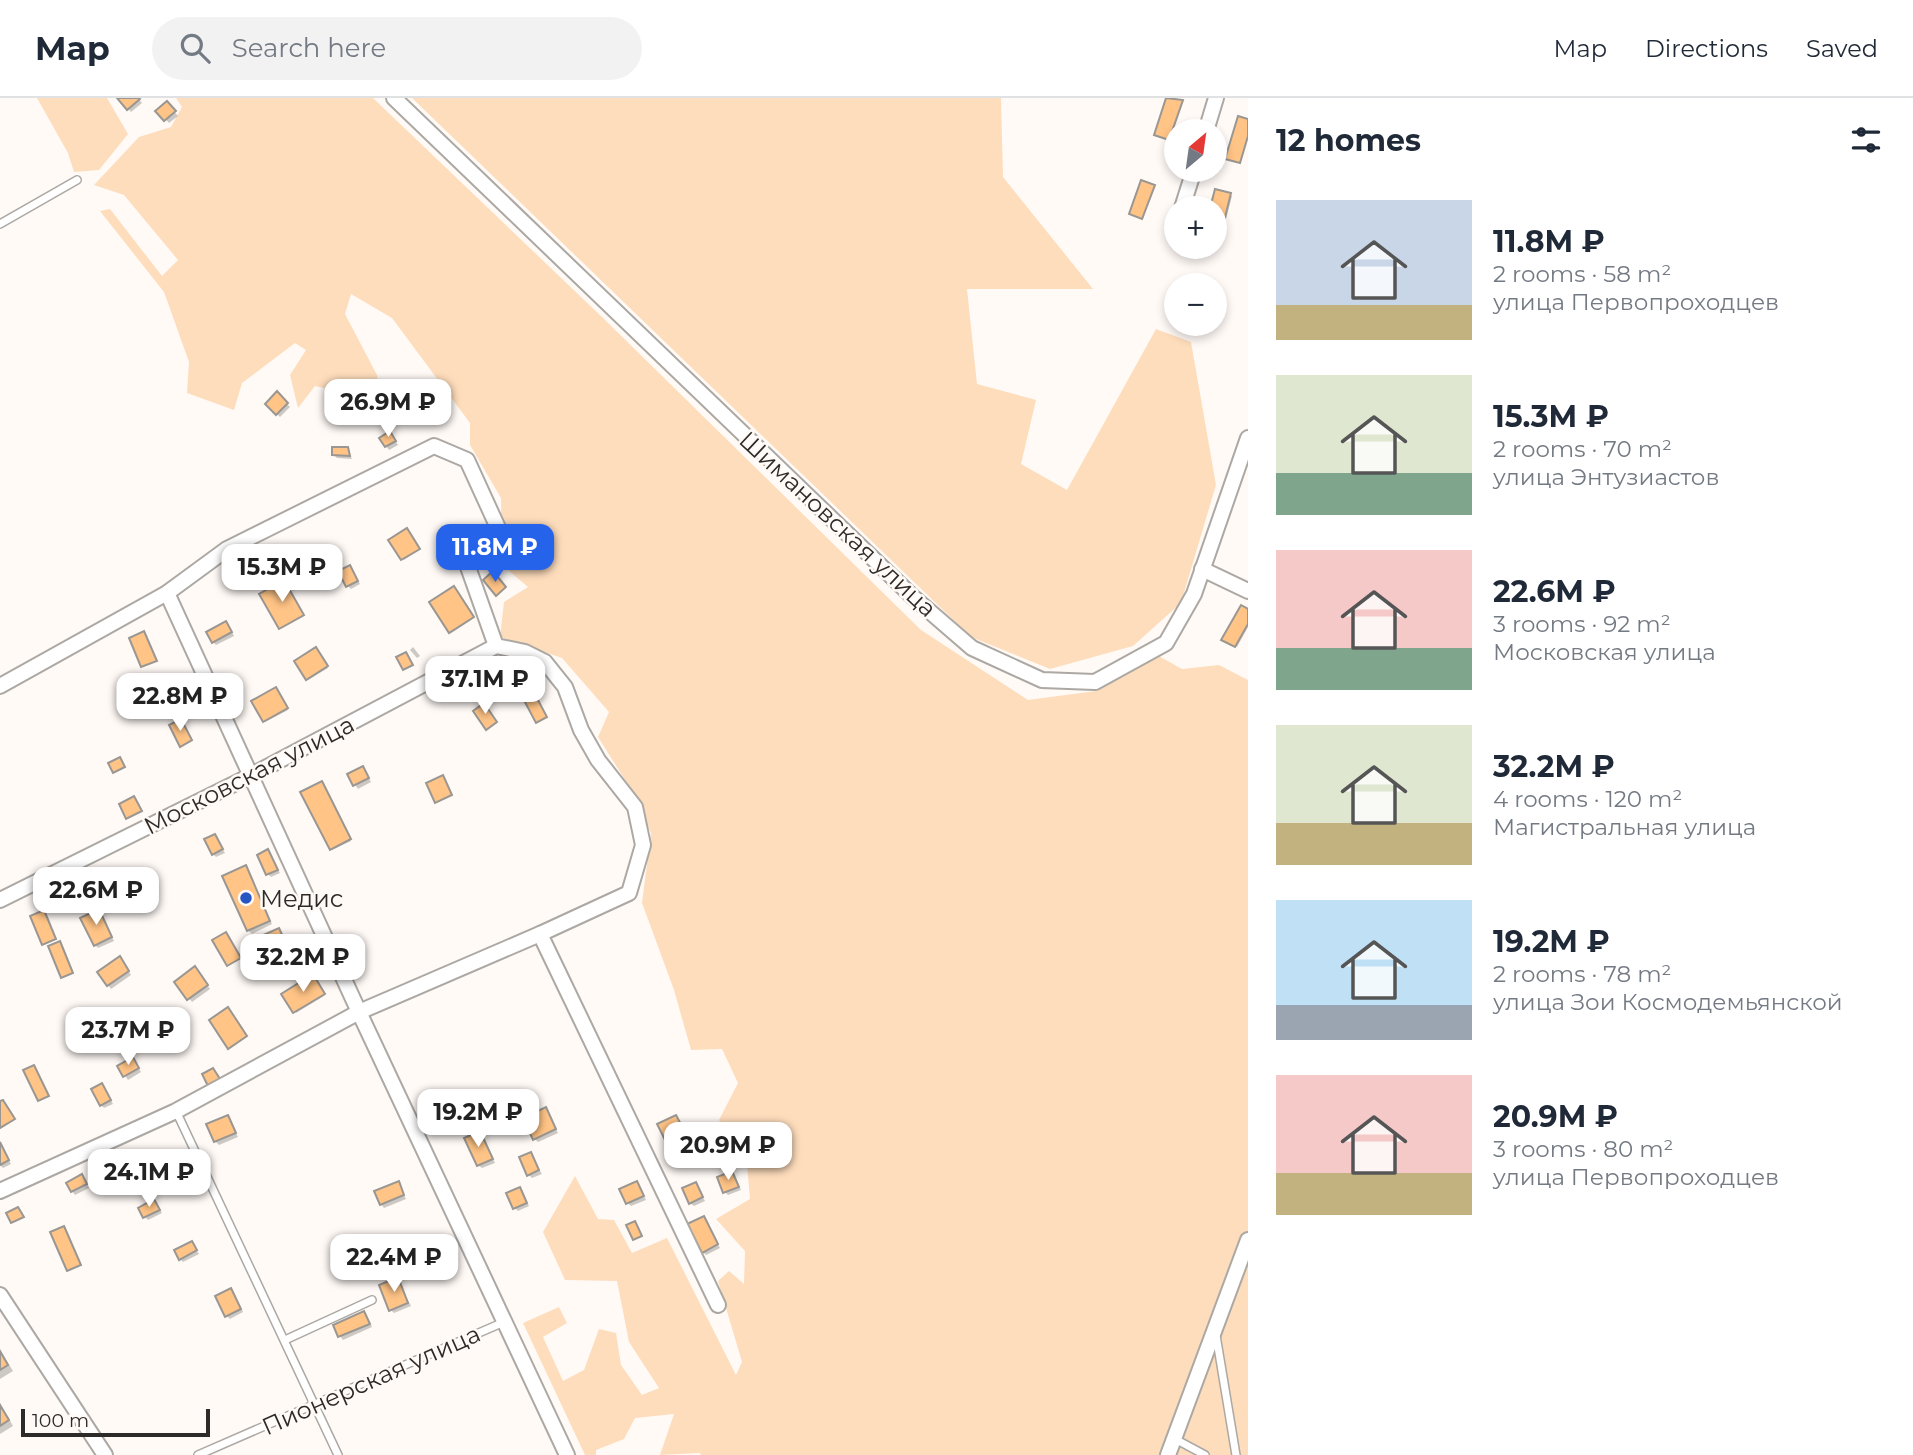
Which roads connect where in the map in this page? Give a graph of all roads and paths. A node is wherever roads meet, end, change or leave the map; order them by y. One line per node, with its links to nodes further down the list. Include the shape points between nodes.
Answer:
1 (394, 98): 7 (street, Шимановская улица, via 913,597 972,648 1041,680 1094,682 1166,643 1194,594)
2 (1216, 98): 3 (street)
3 (1210, 119)
4 (77, 180): 5 (lane)
5 (0, 224)
6 (1248, 438): 7 (street, Шимановская улица)
7 (1202, 569): 8 (street)
8 (1248, 591)
9 (167, 593): 10 (street, via 227,549 434,446 467,460 499,530 468,567); 11 (street); 12 (street)
10 (496, 646): 12 (street, Московская улица); 14 (street, via 545,662 565,687 598,760 635,807 643,845 629,893)
11 (0, 686)
12 (250, 776): 13 (street, Московская улица); 15 (street)
13 (0, 900)
14 (540, 934): 15 (street); 21 (street)
15 (359, 1012): 16 (street); 22 (street)
16 (176, 1111): 17 (street); 24 (lane)
17 (0, 1191)
18 (1248, 1240): 23 (street)
19 (0, 1295): 27 (street)
20 (372, 1300): 24 (lane)
21 (718, 1305)
22 (505, 1322): 25 (lane, Пионерская улица); 30 (street)
23 (1215, 1328): 26 (street); 33 (lane)
24 (285, 1340): 25 (lane)
25 (314, 1405): 28 (lane, Пионерская улица); 29 (lane)
26 (1174, 1438): 31 (street); 32 (lane)
27 (104, 1455)
28 (198, 1455)
29 (338, 1455)
30 (567, 1455)
31 (1168, 1455)
32 (1205, 1455)
33 (1236, 1455)

